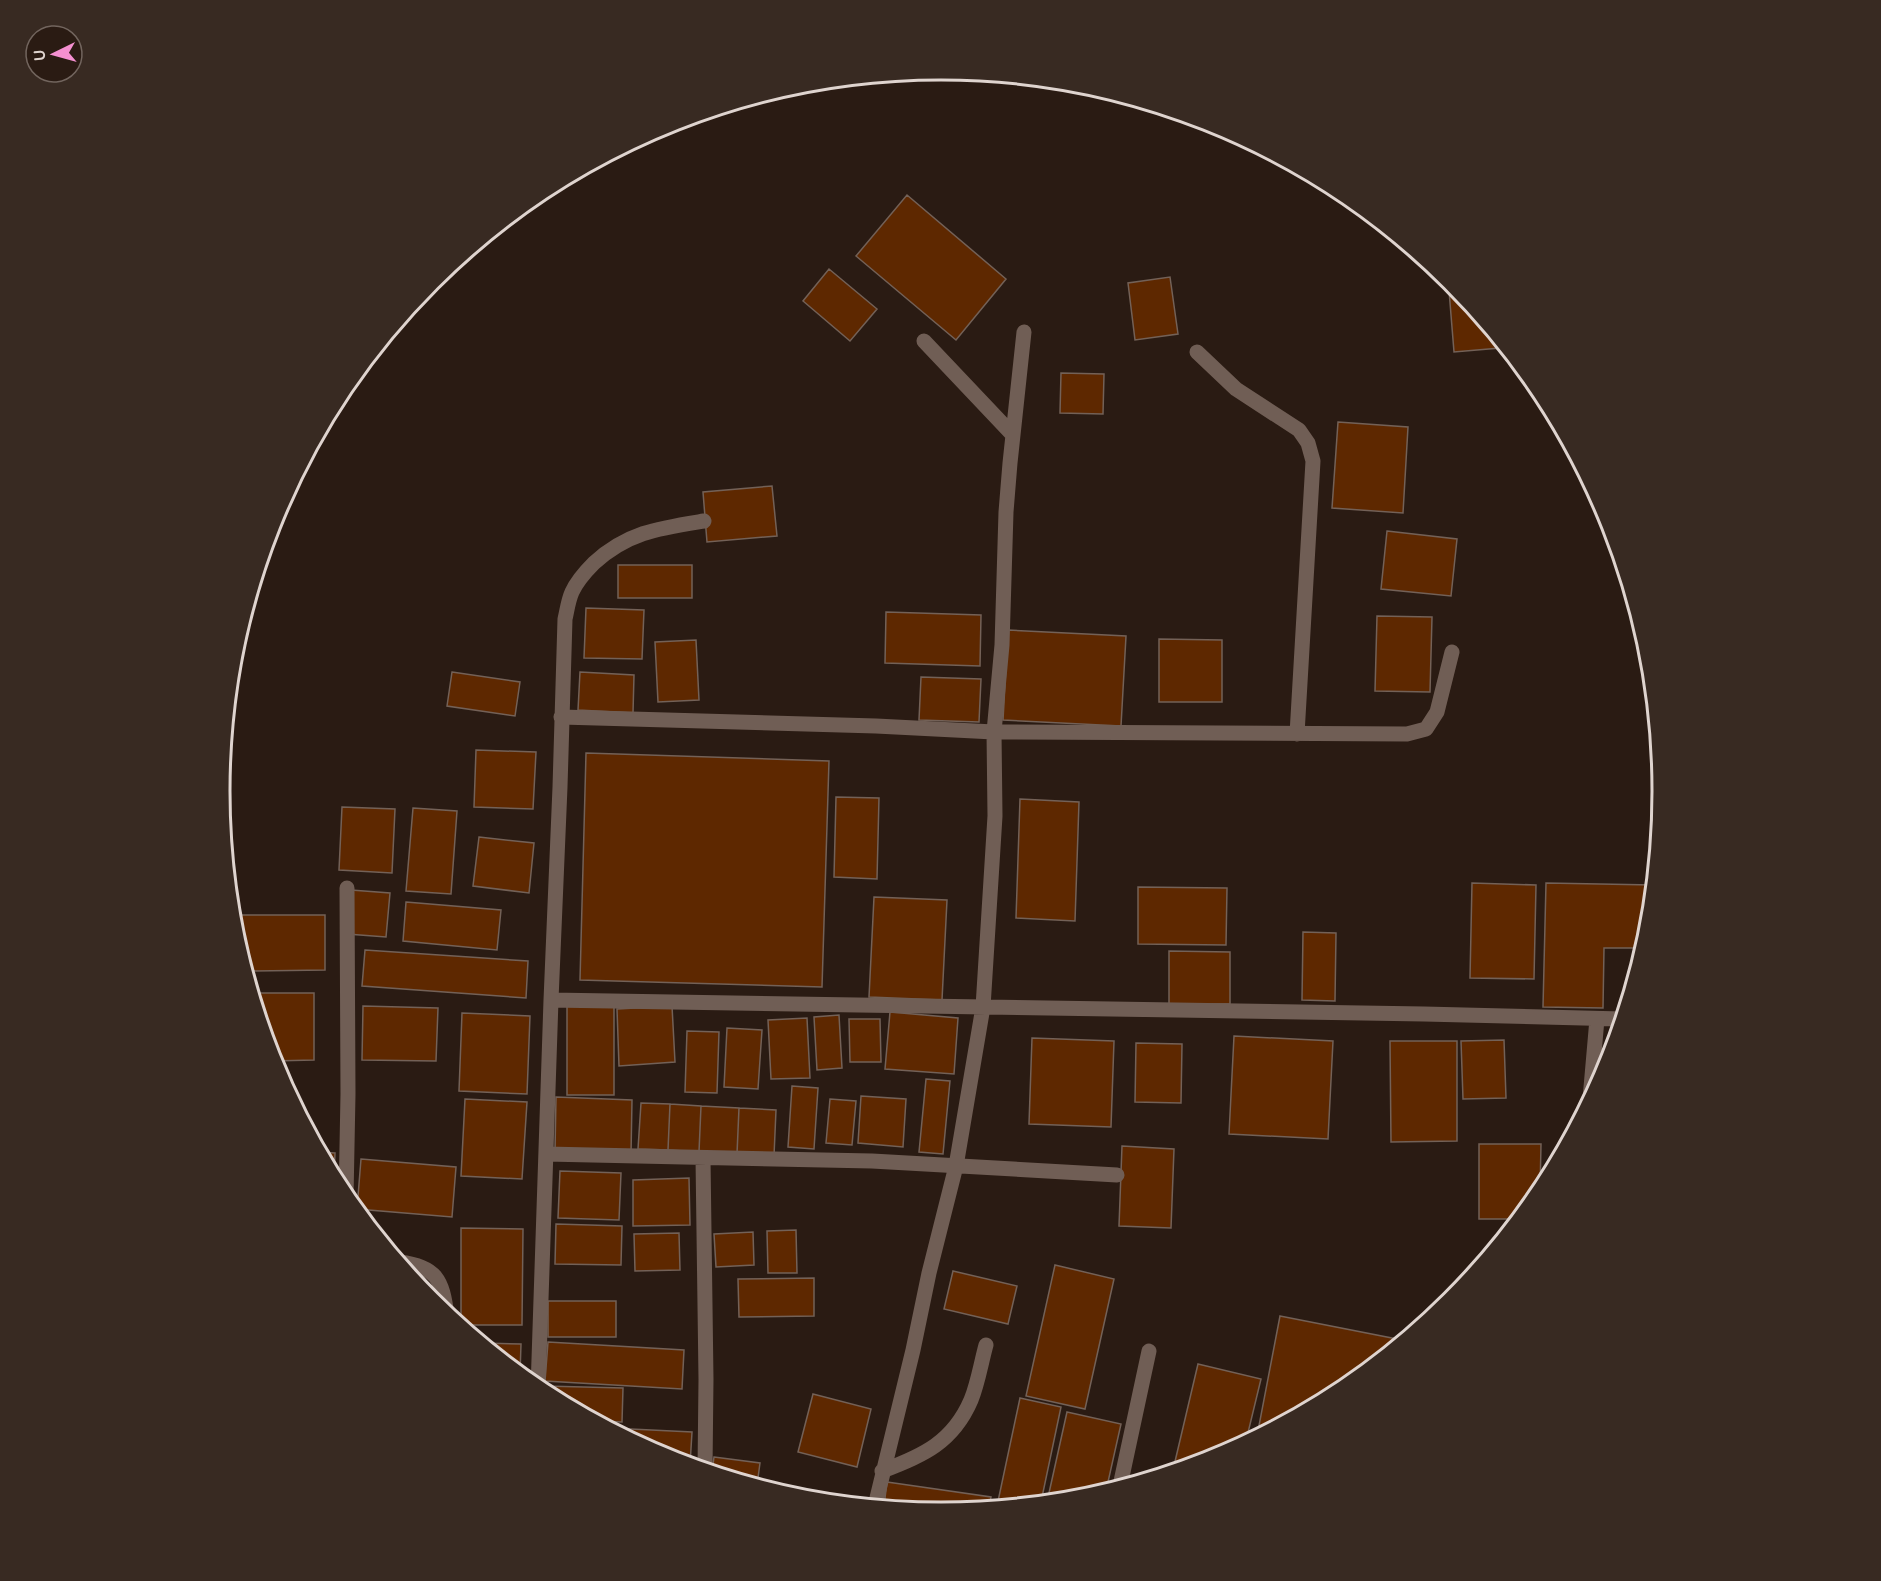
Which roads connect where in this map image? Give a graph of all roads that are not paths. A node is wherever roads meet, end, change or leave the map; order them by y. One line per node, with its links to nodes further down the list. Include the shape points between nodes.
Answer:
1 (1024, 332): 4 (street)
2 (924, 341): 4 (street)
3 (1197, 352): 9 (street, via 1236,389 1299,430 1313,461)
4 (1013, 435): 8 (street)
5 (704, 521): 7 (street, via 629,537 583,573 571,593 565,619)
6 (1452, 652): 9 (street, via 1437,712 1426,729 1407,734)
7 (561, 717): 8 (street); 11 (street)
8 (994, 732): 9 (street); 12 (street, via 995,816)
9 (1297, 734)
10 (347, 888): 20 (street)
11 (551, 1000): 12 (street); 16 (street)
12 (983, 1007): 13 (street); 18 (street)
13 (1597, 1019): 14 (street); 15 (street)
14 (1614, 1019)
15 (1592, 1074)
16 (546, 1154): 17 (street); 25 (street)
17 (703, 1158): 18 (street); 26 (street)
18 (956, 1166): 19 (street); 27 (street)
19 (1117, 1175)
20 (346, 1182)
21 (410, 1264): 22 (street, via 430,1270 439,1279)
22 (443, 1298)
23 (986, 1345): 27 (street, via 971,1400 956,1425 940,1444 915,1459)
24 (1149, 1351): 28 (street)
25 (537, 1377)
26 (705, 1461)
27 (882, 1471): 29 (street)
28 (1122, 1478)
29 (877, 1498)

